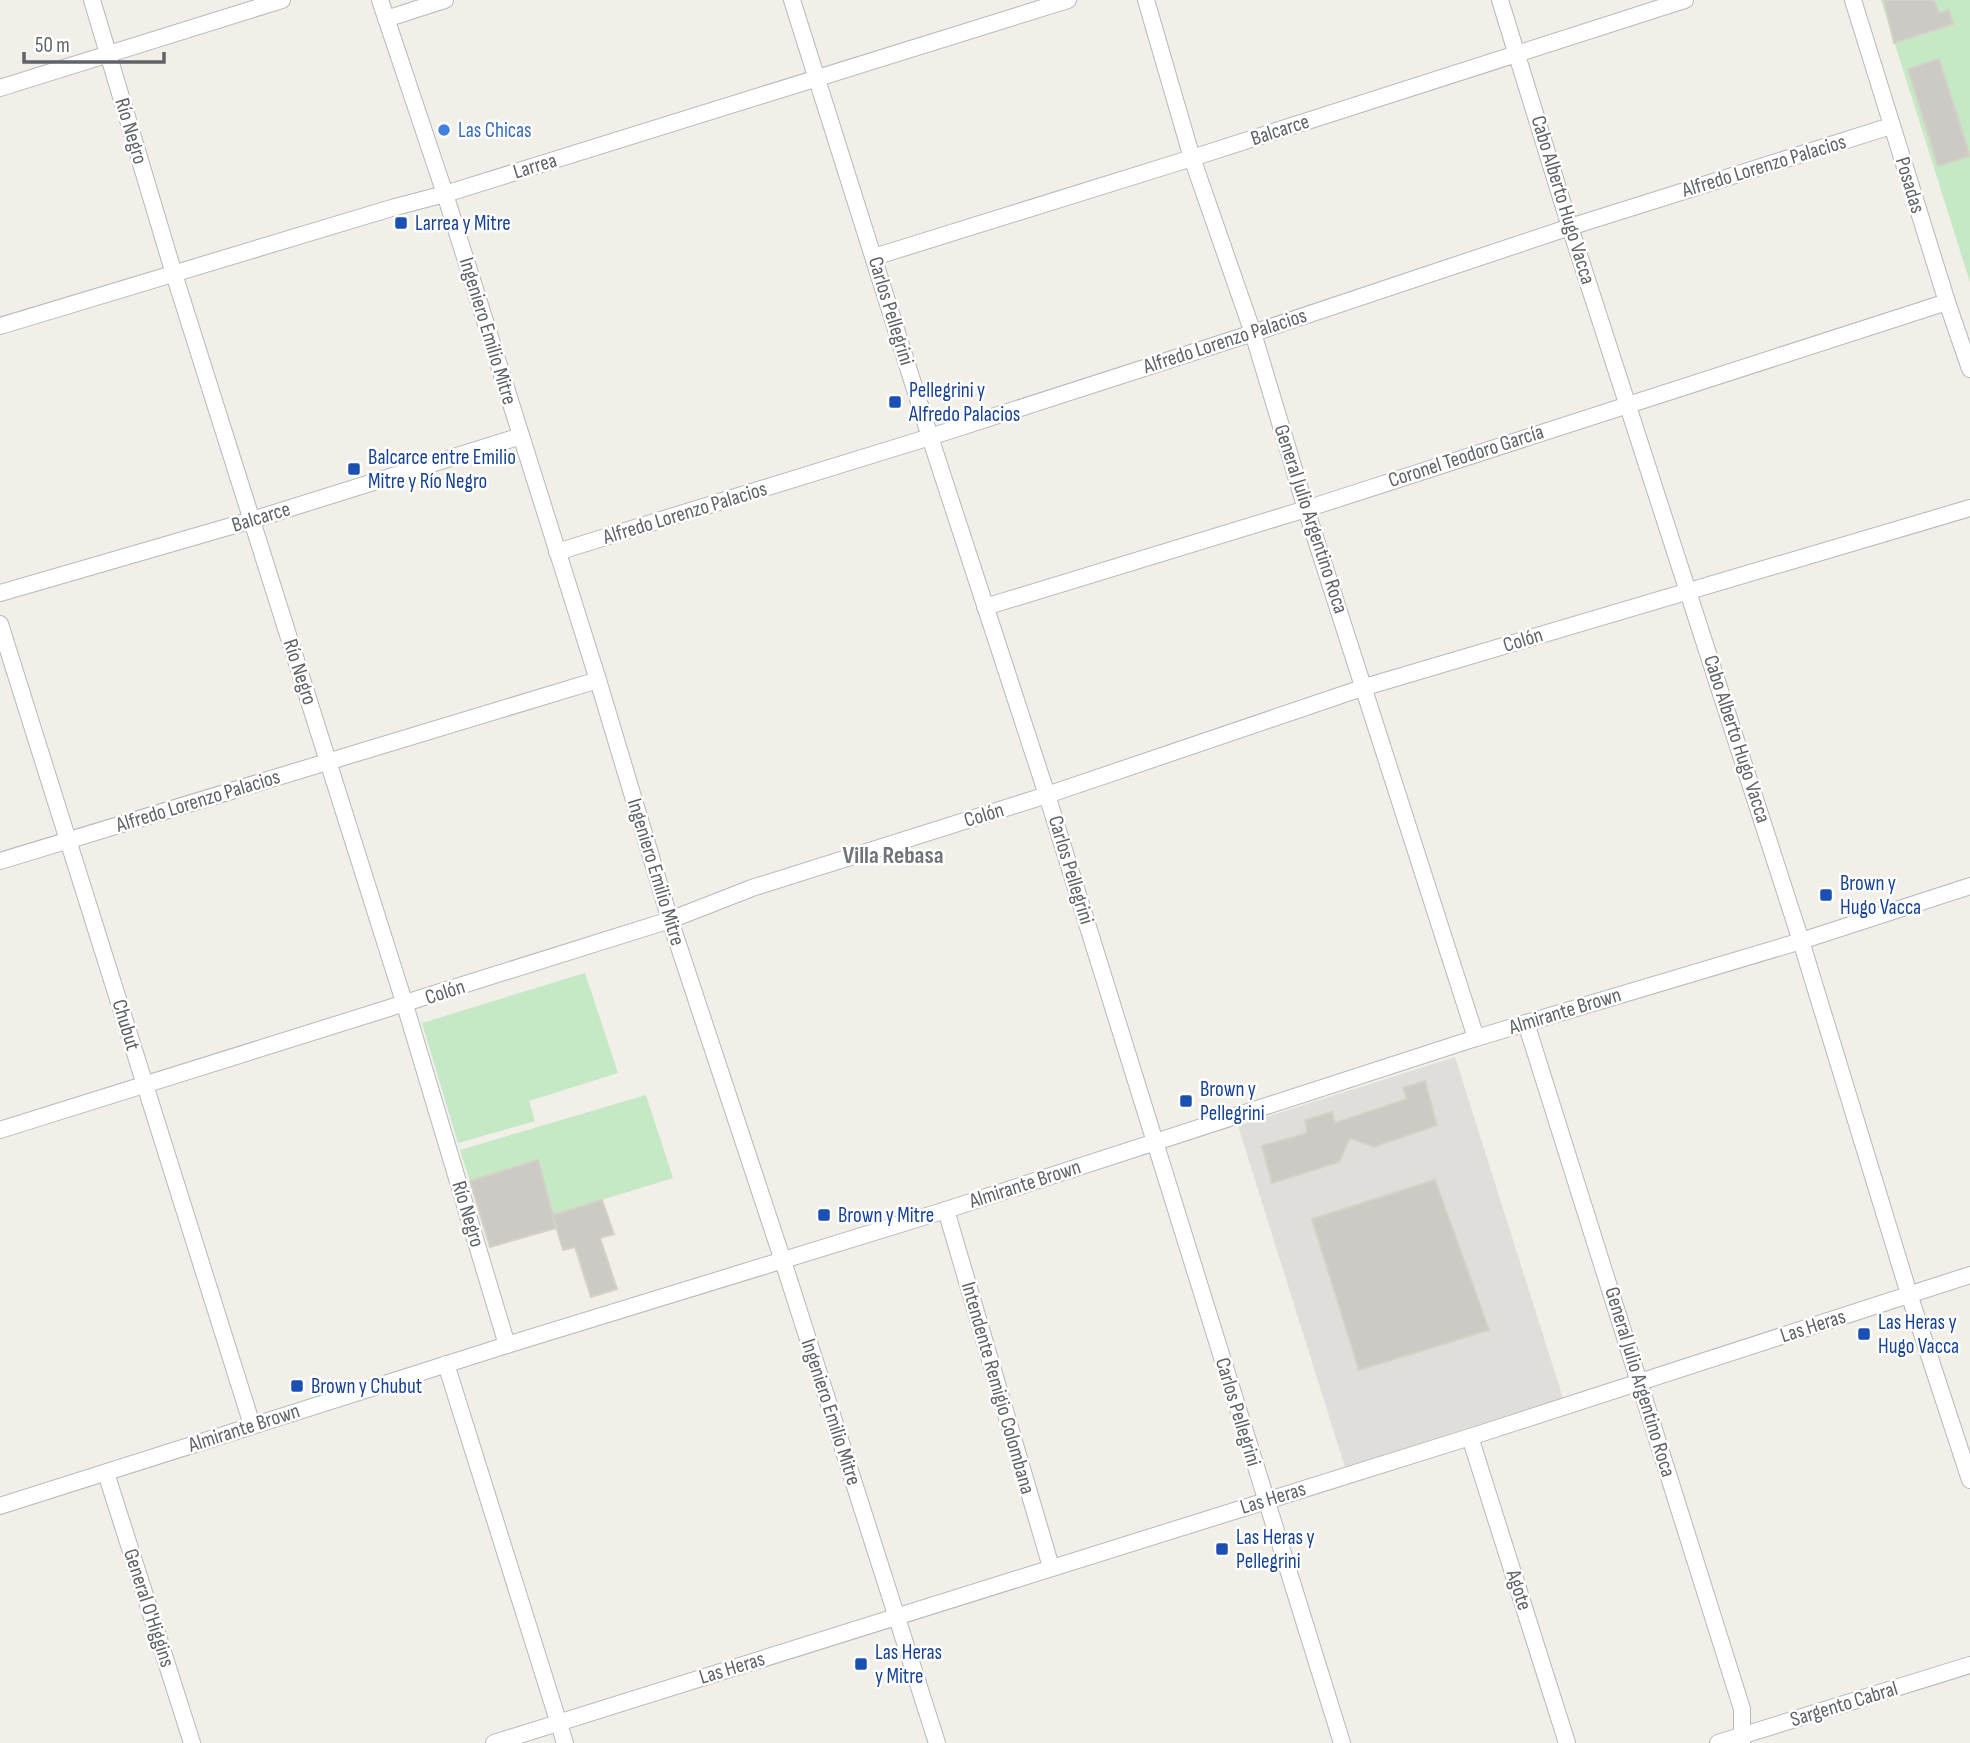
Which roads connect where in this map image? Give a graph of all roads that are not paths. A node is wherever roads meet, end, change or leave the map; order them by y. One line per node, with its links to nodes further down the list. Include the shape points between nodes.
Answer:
1 (92, 0): 13 (street, Río Negro)
2 (282, 0): 13 (street)
3 (380, 0): 11 (street, Ingeniero Emilio Mitre)
4 (445, 0): 11 (street)
5 (792, 0): 14 (street, Carlos Pellegrini)
6 (1068, 0): 14 (street, Larrea)
7 (1146, 0): 17 (street, General Julio Argentino Roca)
8 (1500, 0): 12 (street, Cabo Alberto Hugo Vacca)
9 (1685, 0): 12 (street, Balcarce)
10 (1853, 0): 16 (street, Posadas)
11 (386, 19): 18 (street, Ingeniero Emilio Mitre)
12 (1517, 53): 17 (street, Balcarce); 19 (street, Cabo Alberto Hugo Vacca)
13 (108, 54): 15 (street); 21 (street, Río Negro)
14 (816, 78): 18 (street, Larrea); 20 (street, Carlos Pellegrini)
15 (0, 88)
16 (1891, 126): 19 (street, Alfredo Lorenzo Palacios); 22 (street, Posadas)
17 (1192, 158): 20 (street, Balcarce); 24 (street, General Julio Argentino Roca)
18 (445, 194): 21 (street, Larrea); 27 (street, Ingeniero Emilio Mitre)
19 (1570, 227): 24 (street, Alfredo Lorenzo Palacios); 26 (street, Cabo Alberto Hugo Vacca)
20 (874, 257): 28 (street, Carlos Pellegrini)
21 (174, 274): 23 (street, Larrea); 31 (street, Río Negro)
22 (1947, 302): 25 (street, Posadas); 26 (street, Coronel Teodoro García)
23 (0, 326)
24 (1253, 333): 28 (street, Alfredo Lorenzo Palacios); 30 (street, General Julio Argentino Roca)
25 (1970, 369)
26 (1628, 403): 30 (street, Coronel Teodoro García); 33 (street, Cabo Alberto Hugo Vacca)
27 (521, 436): 31 (street, Balcarce); 32 (street, Ingeniero Emilio Mitre)
28 (930, 437): 32 (street, Alfredo Lorenzo Palacios); 35 (street, Carlos Pellegrini)
29 (1970, 508): 33 (street, Colón)
30 (1306, 509): 35 (street, Coronel Teodoro García); 38 (street, General Julio Argentino Roca)
31 (252, 520): 34 (street, Balcarce); 39 (street, Río Negro)
32 (557, 552): 37 (street, Ingeniero Emilio Mitre)
33 (1690, 591): 38 (street, Colón); 45 (street, Cabo Alberto Hugo Vacca)
34 (0, 593)
35 (985, 607): 40 (street, Carlos Pellegrini)
36 (0, 624): 41 (street, Chubut)
37 (597, 680): 39 (street, Alfredo Lorenzo Palacios); 44 (street, Ingeniero Emilio Mitre)
38 (1365, 687): 40 (street, Colón); 48 (street, General Julio Argentino Roca)
39 (329, 762): 41 (street, Alfredo Lorenzo Palacios); 46 (street, Río Negro)
40 (1047, 795): 44 (street, Colón, via 752,888); 51 (street, Carlos Pellegrini)
41 (69, 840): 42 (street, Alfredo Lorenzo Palacios); 49 (street, Chubut)
42 (0, 861)
43 (1970, 886): 45 (street, Almirante Brown)
44 (670, 920): 46 (street, Colón); 53 (street, Ingeniero Emilio Mitre)
45 (1801, 941): 47 (street, Almirante Brown); 55 (street, Cabo Alberto Hugo Vacca)
46 (405, 1005): 49 (street, Colón); 56 (street, Río Negro)
47 (1526, 1023): 48 (street, Almirante Brown); 58 (street, General Julio Argentino Roca)
48 (1476, 1038): 51 (street, Almirante Brown)
49 (145, 1086): 50 (street, Colón); 59 (street, Chubut)
50 (0, 1130)
51 (1155, 1142): 52 (street, Almirante Brown); 63 (street, Carlos Pellegrini)
52 (946, 1210): 53 (street, Almirante Brown); 65 (street, Intendente Remigio Colombana)
53 (783, 1261): 56 (street, Almirante Brown); 66 (street, Ingeniero Emilio Mitre)
54 (1970, 1275): 55 (street, Las Heras)
55 (1909, 1294): 58 (street, Las Heras); 62 (street, Cabo Alberto Hugo Vacca)
56 (507, 1345): 57 (street, Almirante Brown)
57 (446, 1364): 59 (street, Almirante Brown); 68 (street)
58 (1641, 1383): 60 (street, Las Heras); 69 (street, General Julio Argentino Roca, via 1742,1709)
59 (252, 1425): 61 (street, Almirante Brown)
60 (1470, 1437): 63 (street, Las Heras); 75 (street, Agote)
61 (106, 1474): 64 (street, Almirante Brown); 70 (street, General O'Higgins)
62 (1970, 1480)
63 (1265, 1501): 65 (street, Las Heras); 74 (street, Carlos Pellegrini)
64 (0, 1506)
65 (1051, 1567): 66 (street, Las Heras)
66 (897, 1617): 68 (street, Las Heras); 73 (street, Ingeniero Emilio Mitre)
67 (1970, 1665): 69 (street, Sargento Cabral)
68 (558, 1723): 71 (street, Las Heras); 72 (street)
69 (1742, 1739): 76 (street, Sargento Cabral)
70 (192, 1743)
71 (494, 1743)
72 (565, 1743)
73 (937, 1743)
74 (1342, 1743)
75 (1567, 1743)
76 (1718, 1743)

